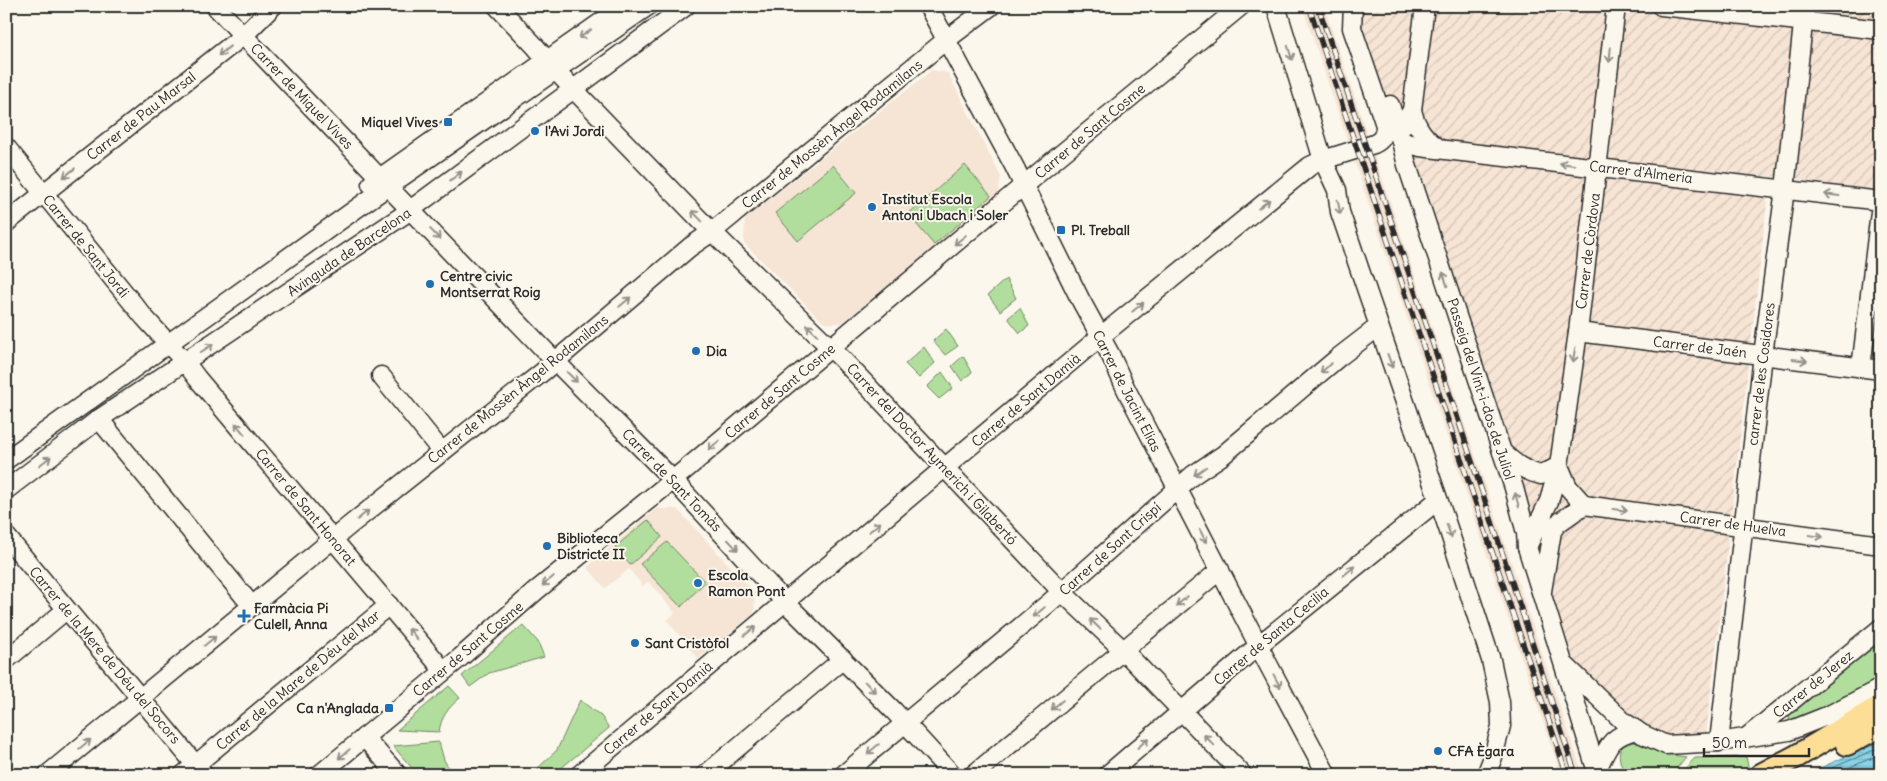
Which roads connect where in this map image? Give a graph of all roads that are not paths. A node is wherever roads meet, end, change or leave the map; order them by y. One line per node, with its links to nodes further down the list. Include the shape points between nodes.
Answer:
1 (215, 6): 17 (street, Carrer de Miquel Vives)
2 (273, 6): 17 (street, Carrer de Pau Marsal)
3 (497, 6): 19 (street, Carrer del Doctor Aymerich i Gilabertó)
4 (624, 6): 19 (street, one-way to 19)
5 (648, 6): 19 (street)
6 (686, 6): 20 (street, Avinguda de Barcelona)
7 (928, 6): 18 (street, Carrer de Jacint Elias)
8 (991, 6): 18 (street, Carrer de Mossèn Àngel Rodamilans)
9 (1241, 6): 28 (street, Carrer de Sant Cosme)
10 (1276, 6): 25 (street, one-way to 25)
11 (1353, 6): 22 (street, Passeig del Vint-i-dos de Juliol, via 1364,27); 25 (street, Carrer de Sant Damià, via 1352,28 1385,131 1381,140 1374,144)
12 (1425, 6): 21 (street)
13 (1616, 6): 26 (street, Carrer de Còrdova, one-way to 26)
14 (1661, 6): 15 (street)
15 (1804, 14): 16 (street); 29 (street, carrer de les Cosidores)
16 (1881, 30)
17 (244, 35): 27 (street, Carrer de Miquel Vives); 30 (street, Carrer de Pau Marsal, one-way to 30)
18 (946, 40): 28 (street, Carrer de Jacint Elias); 35 (street, Carrer de Mossèn Àngel Rodamilans)
19 (551, 65): 20 (street, Carrer del Doctor Aymerich i Gilabertó); 27 (street)
20 (573, 88): 33 (street, Avinguda de Barcelona, one-way to 20); 35 (street, Carrer del Doctor Aymerich i Gilabertó, one-way to 20)
21 (1412, 110): 22 (street); 24 (street, via 1421,132)
22 (1400, 136): 24 (street, Carrer d'Almeria, via 1420,146); 49 (street, Passeig del Vint-i-dos de Juliol, one-way to 22)
23 (6, 147): 30 (street, Carrer de Sant Jordi)
24 (1440, 149): 26 (street, Carrer d'Almeria, one-way to 24)
25 (1323, 160): 36 (street, one-way to 36, via 1337,190 1340,212); 38 (street, Carrer de Sant Damià, one-way to 25, via 1310,166)
26 (1598, 167): 29 (street, Carrer d'Almeria); 37 (street, Carrer de Còrdova)
27 (385, 182): 33 (street, Carrer de Sant Tomàs); 39 (street)
28 (1024, 186): 38 (street, Carrer de Jacint Elias); 40 (street, Carrer de Sant Cosme, one-way to 40)
29 (1785, 189): 31 (street, Carrer d'Almeria, one-way to 29); 41 (street, carrer de les Cosidores)
30 (43, 193): 34 (street, Carrer de Pau Marsal); 39 (street, Carrer de Sant Jordi)
31 (1881, 201)
32 (1881, 204): 44 (street)
33 (411, 209): 42 (street, Carrer de Sant Tomàs, one-way to 42); 43 (street, Avinguda de Barcelona, one-way to 33)
34 (6, 223)
35 (712, 232): 40 (street, Carrer del Doctor Aymerich i Gilabertó, one-way to 35); 42 (street, Carrer de Mossèn Àngel Rodamilans, one-way to 35)
36 (1378, 327): 55 (street, Carrer de Sant Crispí, one-way to 55); 57 (street, one-way to 57)
37 (1578, 332): 41 (street, Carrer de Jaén); 52 (street, Carrer de Còrdova, one-way to 52)
38 (1100, 338): 53 (street, Carrer de Sant Damià); 55 (street, Carrer de Jacint Elias)
39 (164, 339): 43 (street, Carrer de Sant Honorat); 48 (street); 51 (street)
40 (831, 348): 53 (street, Carrer del Doctor Aymerich i Gilabertó); 54 (street, Carrer de Sant Cosme, one-way to 54)
41 (1763, 355): 44 (street, Carrer de Jaén, one-way to 44); 59 (street, carrer de les Cosidores)
42 (555, 361): 50 (street, Carrer de Mossèn Àngel Rodamilans); 54 (street, Carrer de Sant Tomàs, one-way to 54)
43 (185, 362): 47 (street, Avinguda de Barcelona); 61 (street, Carrer de Sant Honorat, one-way to 43)
44 (1861, 368): 45 (street, Carrer de Jaén)
45 (1881, 370)
46 (380, 376): 50 (street)
47 (100, 419): 56 (street, Avinguda de Barcelona, one-way to 47); 69 (street)
48 (6, 446)
49 (1502, 451): 52 (street, via 1517,466 1541,476); 63 (street, Passeig del Vint-i-dos de Juliol, one-way to 49, via 1526,533)
50 (442, 452): 61 (street, Carrer de Mossèn Àngel Rodamilans, one-way to 50)
51 (6, 460)
52 (1559, 466): 58 (street, via 1568,487); 63 (street, Carrer de Còrdova, via 1550,501)
53 (945, 468): 65 (street, Carrer del Doctor Aymerich i Gilabertó); 67 (street, Carrer de Sant Damià, one-way to 53)
54 (673, 480): 67 (street, Carrer de Sant Tomàs, one-way to 67); 77 (street, Carrer de Sant Cosme, one-way to 77)
55 (1178, 489): 64 (street, Carrer de Jacint Elias, one-way to 64); 65 (street, Carrer de Sant Crispí)
56 (6, 490)
57 (1438, 500): 72 (street, Carrer de Santa Cecilia, one-way to 57); 101 (street, one-way to 101, via 1491,660 1500,702 1501,726)
58 (1584, 505): 59 (street, Carrer de Huelva, one-way to 59); 66 (street, via 1552,531)
59 (1743, 525): 62 (street, Carrer de Huelva, one-way to 62); 87 (street, carrer de les Cosidores)
60 (6, 536): 70 (street, Carrer de la Mere de Déu del Socors)
61 (333, 540): 68 (street, Carrer de Sant Honorat); 69 (street, Carrer de Mossèn Àngel Rodamilans)
62 (1881, 545)
63 (1527, 547): 66 (street, Passeig del Vint-i-dos de Juliol)
64 (1220, 570): 72 (street, Carrer de Jacint Elias); 73 (street, one-way to 73)
65 (1062, 592): 73 (street, Carrer del Doctor Aymerich i Gilabertó, one-way to 65); 82 (street, Carrer de Sant Crispí, one-way to 82)
66 (1541, 594): 76 (street, Passeig del Vint-i-dos de Juliol)
67 (785, 602): 74 (street, Carrer de Sant Tomàs); 93 (street, Carrer de Sant Damià, one-way to 67)
68 (389, 605): 77 (street, Carrer de Sant Honorat, one-way to 68); 88 (street, Carrer de la Mare de Déu del Mar)
69 (252, 606): 79 (street, Carrer de Mossèn Àngel Rodamilans, one-way to 69)
70 (66, 610): 75 (street); 79 (street, Carrer de la Mere de Déu del Socors)
71 (1881, 628): 86 (street, Carrer de Jerez)
72 (1259, 645): 81 (street, Carrer de Santa Cecilia); 100 (street, Carrer de Jacint Elias, one-way to 100)
73 (1123, 650): 81 (street, Carrer del Doctor Aymerich i Gilabertó); 97 (street, one-way to 97)
74 (843, 659): 82 (street, Carrer de Sant Tomàs, one-way to 82); 94 (street)
75 (6, 660)
76 (1564, 664): 84 (street); 89 (street, Passeig del Vint-i-dos de Juliol)
77 (444, 671): 85 (street, Carrer de Sant Cosme)
78 (1881, 688): 86 (street, via 1789,731)
79 (140, 698): 88 (street, Carrer de la Mere de Déu del Socors); 90 (street, Carrer de Mossèn Àngel Rodamilans, one-way to 79)
80 (1881, 706): 102 (main road)
81 (1182, 712): 98 (street, Carrer de Santa Cecilia, one-way to 81); 99 (street, Carrer del Doctor Aymerich i Gilabertó, one-way to 81)
82 (904, 723): 95 (street, Carrer de Sant Crispí, one-way to 95); 96 (street, Carrer de Sant Tomàs)
83 (1881, 725): 103 (main road)
84 (1636, 730): 87 (street, via 1666,745); 89 (street, via 1613,740)
85 (364, 737): 91 (street, Carrer de Sant Cosme, one-way to 91); 92 (street)
86 (1745, 739): 87 (street)
87 (1719, 742)
88 (194, 771)
89 (1598, 772)
90 (47, 775)
91 (319, 775)
92 (398, 775)
93 (579, 775)
94 (705, 775)
95 (843, 775)
96 (953, 775)
97 (973, 775)
98 (1107, 775)
99 (1243, 775)
100 (1327, 775)
101 (1486, 775)
102 (1761, 775)
103 (1784, 775)

